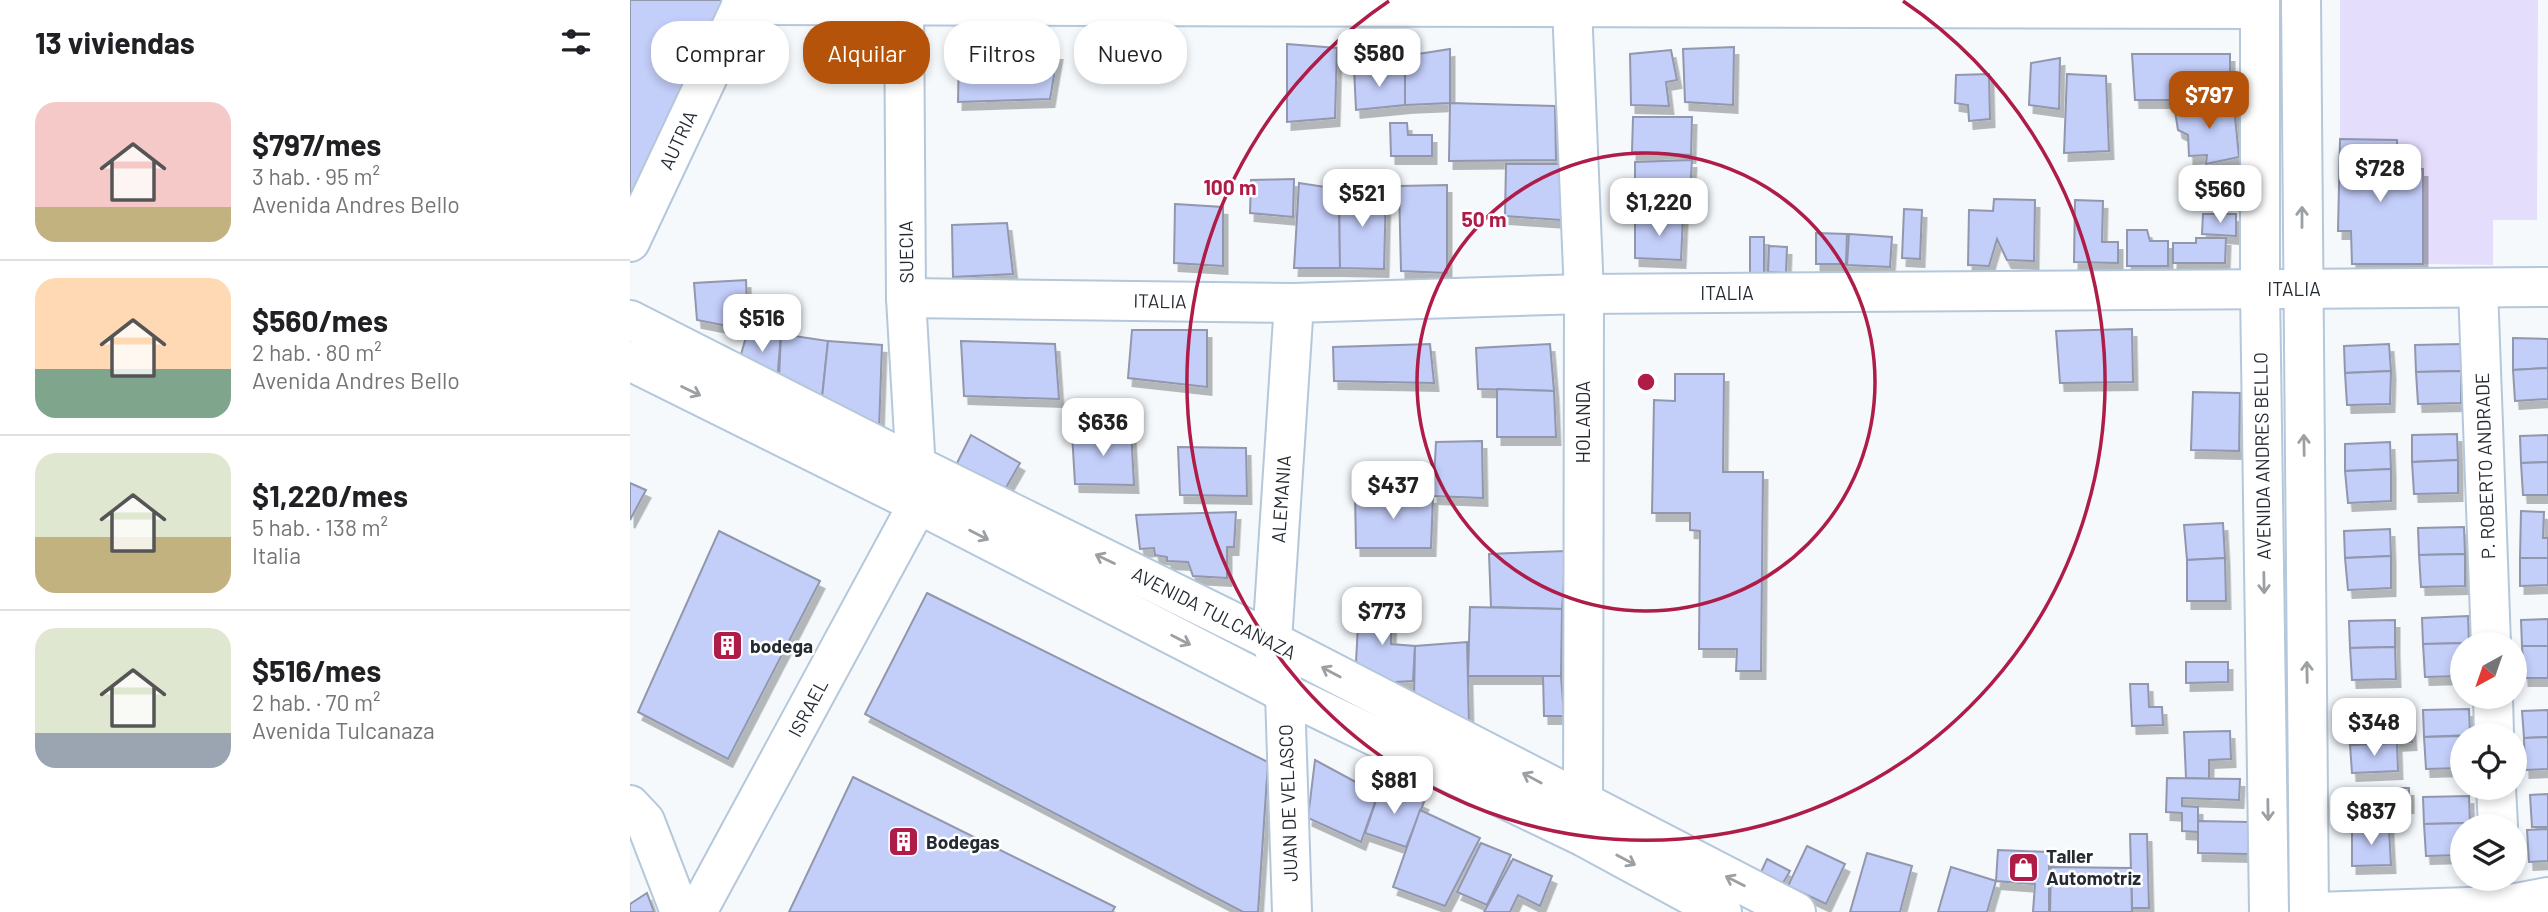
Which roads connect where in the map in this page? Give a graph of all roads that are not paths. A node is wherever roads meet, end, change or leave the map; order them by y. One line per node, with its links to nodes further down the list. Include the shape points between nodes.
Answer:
1 (2301, 0): 11 (street, one-way to 1)
2 (743, 3): 3 (street); 8 (street, AUTRIA)
3 (904, 3): 4 (street); 14 (street, SUECIA)
4 (1406, 3): 7 (street)
5 (1752, 4): 6 (street); 7 (street)
6 (2260, 4): 12 (street, AVENIDA ANDRES BELLO)
7 (1572, 7): 13 (street, HOLANDA)
8 (630, 242)
9 (2548, 287): 10 (street, ITALIA)
10 (2478, 288): 11 (street, ITALIA); 20 (street, P. ROBERTO ANDRADE)
11 (2303, 289): 12 (street, ITALIA); 33 (street, one-way to 11)
12 (2260, 290): 13 (street, ITALIA); 32 (street, AVENIDA ANDRES BELLO, one-way to 32)
13 (1584, 294): 15 (street, ITALIA); 24 (street, HOLANDA)
14 (906, 298): 15 (street, ITALIA); 18 (street, SUECIA)
15 (1294, 303): 21 (street, ALEMANIA)
16 (630, 320): 18 (street, AVENIDA TULCANAZA)
17 (630, 361): 19 (street, AVENIDA TULCANAZA, one-way to 19)
18 (915, 465): 19 (street, SUECIA); 21 (street, AVENIDA TULCANAZA, one-way to 18)
19 (918, 504): 22 (street, AVENIDA TULCANAZA, one-way to 22); 28 (street, ISRAEL)
20 (2491, 632)
21 (1272, 642): 22 (street, ALEMANIA); 24 (street, AVENIDA TULCANAZA, one-way to 21)
22 (1285, 693): 24 (street, AVENIDA TULCANAZA); 29 (street, JUAN DE VELASCO)
23 (630, 805): 27 (street, via 645,821)
24 (1583, 820): 30 (street, AVENIDA TULCANAZA, one-way to 30); 31 (street, AVENIDA TULCANAZA, one-way to 24)
25 (2548, 897): 26 (street)
26 (2500, 899): 34 (street)
27 (680, 912)
28 (697, 912)
29 (1292, 912)
30 (1722, 912)
31 (1796, 912)
32 (2269, 912)
33 (2309, 912)
34 (2315, 912)

